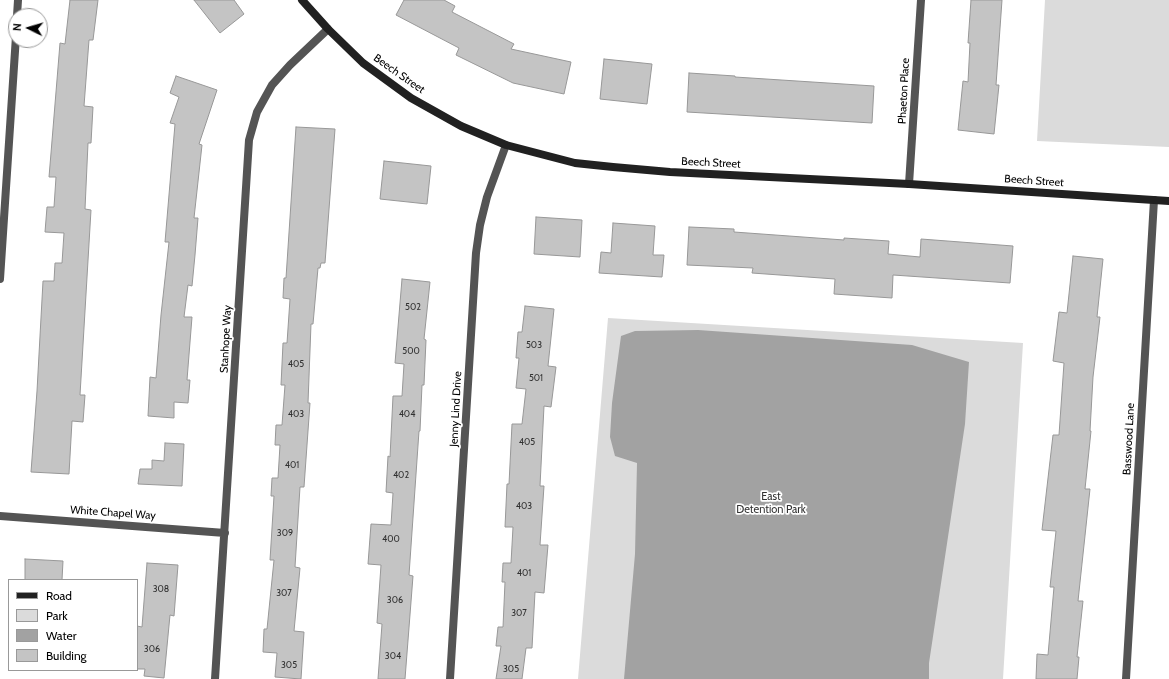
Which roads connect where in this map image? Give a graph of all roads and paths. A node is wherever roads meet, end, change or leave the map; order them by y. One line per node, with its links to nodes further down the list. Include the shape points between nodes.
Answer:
1 (302, 0): 3 (street, Beech Street)
2 (921, 0): 6 (street, Phaeton Place)
3 (328, 29): 5 (street, Beech Street, via 363,63 411,98 461,126); 11 (street, Stanhope Way, via 272,85 257,112 249,140)
4 (15, 48): 9 (street)
5 (506, 145): 6 (street, Beech Street, via 574,162 613,167); 13 (street, Jenny Lind Drive, via 485,204 476,253)
6 (909, 184): 7 (street, Beech Street)
7 (1154, 200): 8 (street, Beech Street); 14 (street, Basswood Lane)
8 (1169, 200)
9 (0, 279)
10 (0, 516): 11 (street, White Chapel Way)
11 (225, 533): 12 (street, Stanhope Way)
12 (215, 679)
13 (450, 679)
14 (1126, 679)

